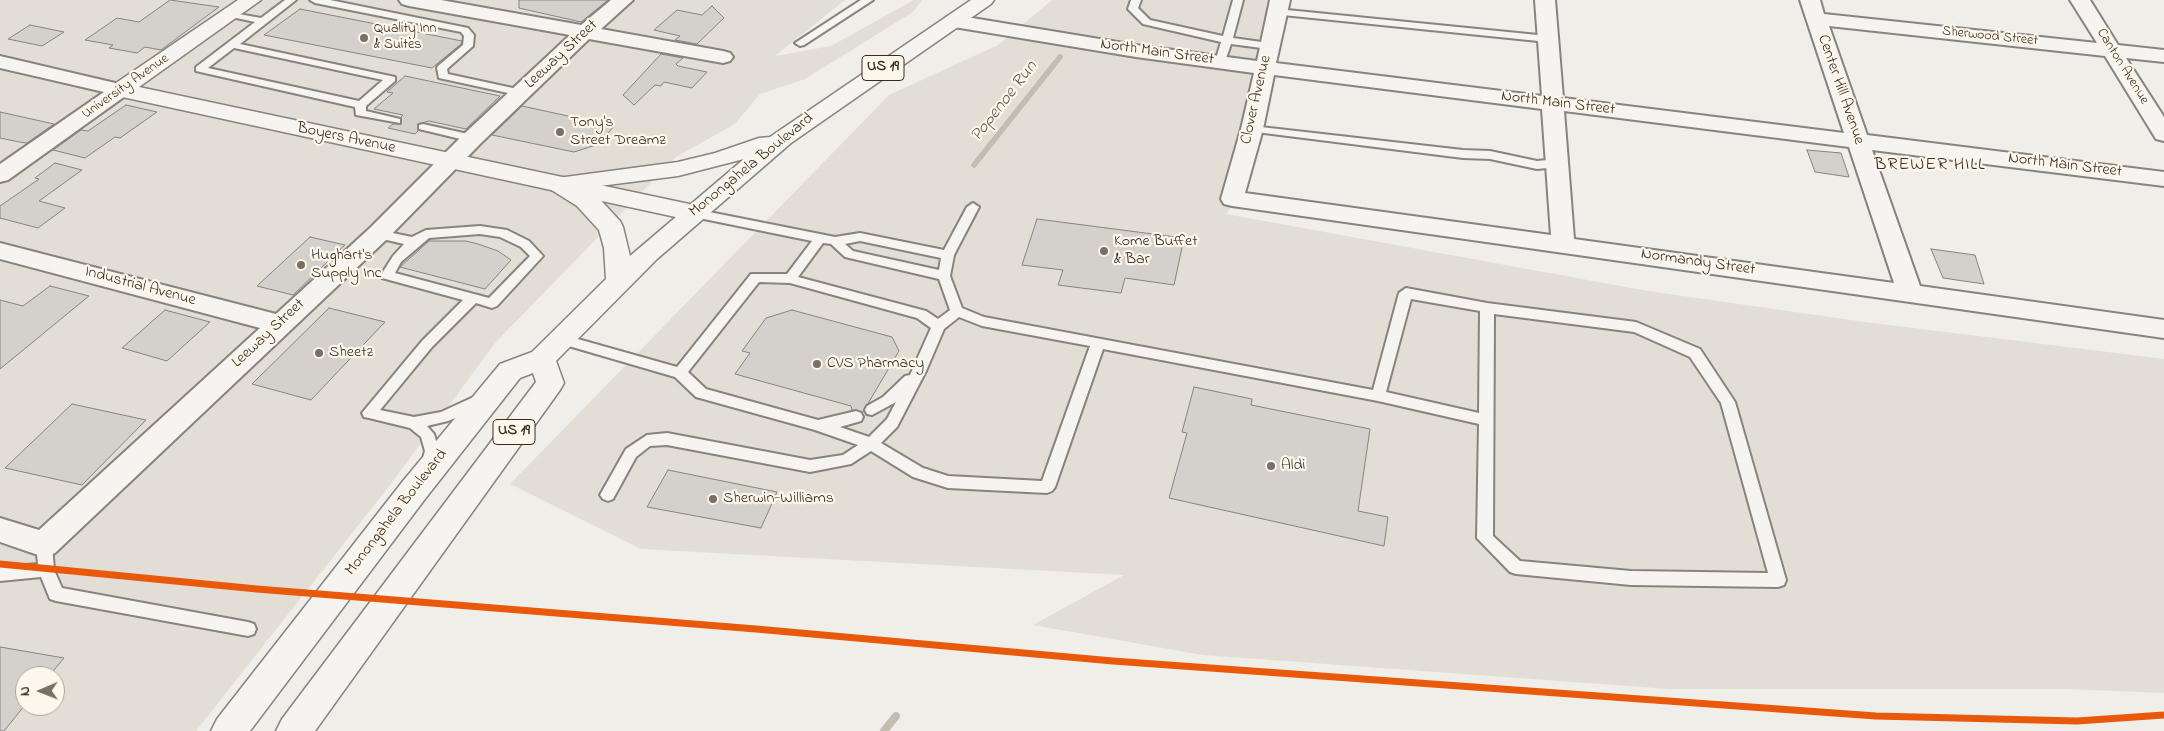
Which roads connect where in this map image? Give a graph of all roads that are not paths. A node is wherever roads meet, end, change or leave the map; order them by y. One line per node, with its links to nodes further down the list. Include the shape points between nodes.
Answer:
1 (251, 0): 14 (main road, University Avenue)
2 (292, 0): 16 (lane)
3 (315, 0): 30 (lane, via 464,30 469,35 468,46 442,68 443,76)
4 (409, 0): 17 (street)
5 (624, 0): 17 (street, Leeway Street)
6 (868, 0): 20 (lane)
7 (984, 0): 15 (main road, Monongahela Boulevard / US 19)
8 (1136, 0): 19 (lane, via 1133,9 1147,22)
9 (1238, 0): 19 (lane)
10 (1545, 0): 18 (street)
11 (2080, 0): 23 (street, Canton Avenue)
12 (1279, 6): 18 (lane); 22 (street, Clover Avenue)
13 (1813, 10): 23 (street, Sherwood Street); 39 (street, Center Hill Avenue)
14 (230, 14): 16 (lane); 29 (main road, University Avenue)
15 (954, 21): 27 (street, North Main Street); 38 (main road, Monongahela Boulevard / US 19)
16 (262, 22): 21 (lane)
17 (584, 33): 25 (street); 30 (street, Leeway Street)
18 (1548, 39): 31 (street)
19 (1227, 40): 22 (lane); 27 (lane)
20 (800, 43)
21 (232, 45): 32 (lane, via 391,79); 32 (lane, via 200,69)
22 (1269, 46): 28 (street, Clover Avenue)
23 (2112, 50): 24 (street, Sherwood Street); 36 (street, Canton Avenue)
24 (2164, 56)
25 (723, 57)
26 (0, 62): 29 (street, Boyers Avenue)
27 (1220, 62): 28 (street, North Main Street)
28 (1265, 68): 31 (street, North Main Street); 35 (street, Clover Avenue)
29 (121, 90): 40 (main road, Boyers Avenue); 42 (street, University Avenue)
30 (522, 93): 37 (street, Leeway Street)
31 (1553, 103): 39 (street, North Main Street); 41 (street)
32 (361, 105): 33 (lane, via 360,113)
33 (396, 121)
34 (423, 127): 37 (lane)
35 (1252, 129): 41 (lane, via 1490,155 1537,166); 45 (street, Clover Avenue)
36 (2164, 134)
37 (473, 138): 40 (street, Leeway Street)
38 (783, 138): 44 (main road, via 678,169); 47 (main road, Monongahela Boulevard / US 19)
39 (1858, 141): 43 (street, North Main Street); 58 (street, Center Hill Avenue)
40 (450, 162): 44 (main road, Boyers Avenue); 48 (street, Leeway Street)
41 (1557, 163): 52 (street)
42 (0, 175)
43 (2164, 179)
44 (558, 184): 47 (main road, Boyers Avenue); 56 (main road, via 586,200 611,226 617,248)
45 (1232, 199): 52 (street, Normandy Street)
46 (973, 207): 54 (lane)
47 (694, 213): 49 (lane); 56 (main road, Monongahela Boulevard / US 19)
48 (378, 234): 51 (lane); 62 (street, Leeway Street)
49 (820, 238): 50 (lane); 57 (lane)
50 (835, 241): 54 (lane, via 860,236); 55 (lane, via 849,254)
51 (414, 242): 59 (lane, via 387,275); 59 (lane, via 426,234 480,230 503,233 525,244 537,256 492,303)
52 (1563, 244): 58 (street, Normandy Street)
53 (0, 251): 62 (street, Industrial Avenue)
54 (948, 255): 55 (lane)
55 (944, 276): 61 (lane)
56 (619, 279): 66 (main road, Monongahela Boulevard / US 19)
57 (790, 279): 63 (lane, via 920,314); 68 (lane, via 756,277)
58 (1910, 293): 64 (street, Normandy Street)
59 (474, 298): 74 (lane, via 428,344 369,413)
60 (1487, 308): 70 (lane, via 1406,293); 73 (lane); 73 (lane, via 1636,327 1695,353 1728,402 1778,580 1630,578 1516,567 1485,538)
61 (957, 311): 63 (lane); 65 (lane, via 982,321)
62 (279, 324): 80 (street, Leeway Street)
63 (938, 326): 67 (lane)
64 (2164, 329)
65 (1098, 343): 70 (lane); 76 (lane, via 1047,487 948,482 918,473)
66 (551, 349): 68 (lane); 69 (main road, Monongahela Boulevard / US 19, via 510,371); 84 (main road, US 19, via 550,383)
67 (919, 371): 71 (lane, via 888,401); 76 (lane, via 892,423)
68 (680, 373): 75 (lane, via 701,393)
69 (499, 387): 74 (lane, via 468,408); 77 (main road, Monongahela Boulevard / US 19)
70 (1378, 396): 73 (lane)
71 (872, 410)
72 (856, 417): 75 (lane)
73 (1486, 420)
74 (414, 423): 77 (lane, via 428,434 432,451)
75 (817, 425): 76 (lane)
76 (871, 444): 78 (lane, via 846,460 810,466 667,439 647,441 631,453)
77 (419, 483): 83 (main road, Monongahela Boulevard / US 19)
78 (608, 495)
79 (0, 530): 80 (street)
80 (45, 557): 81 (lane); 82 (lane, via 56,594)
81 (0, 574)
82 (248, 629)
83 (229, 731)
84 (294, 731)

